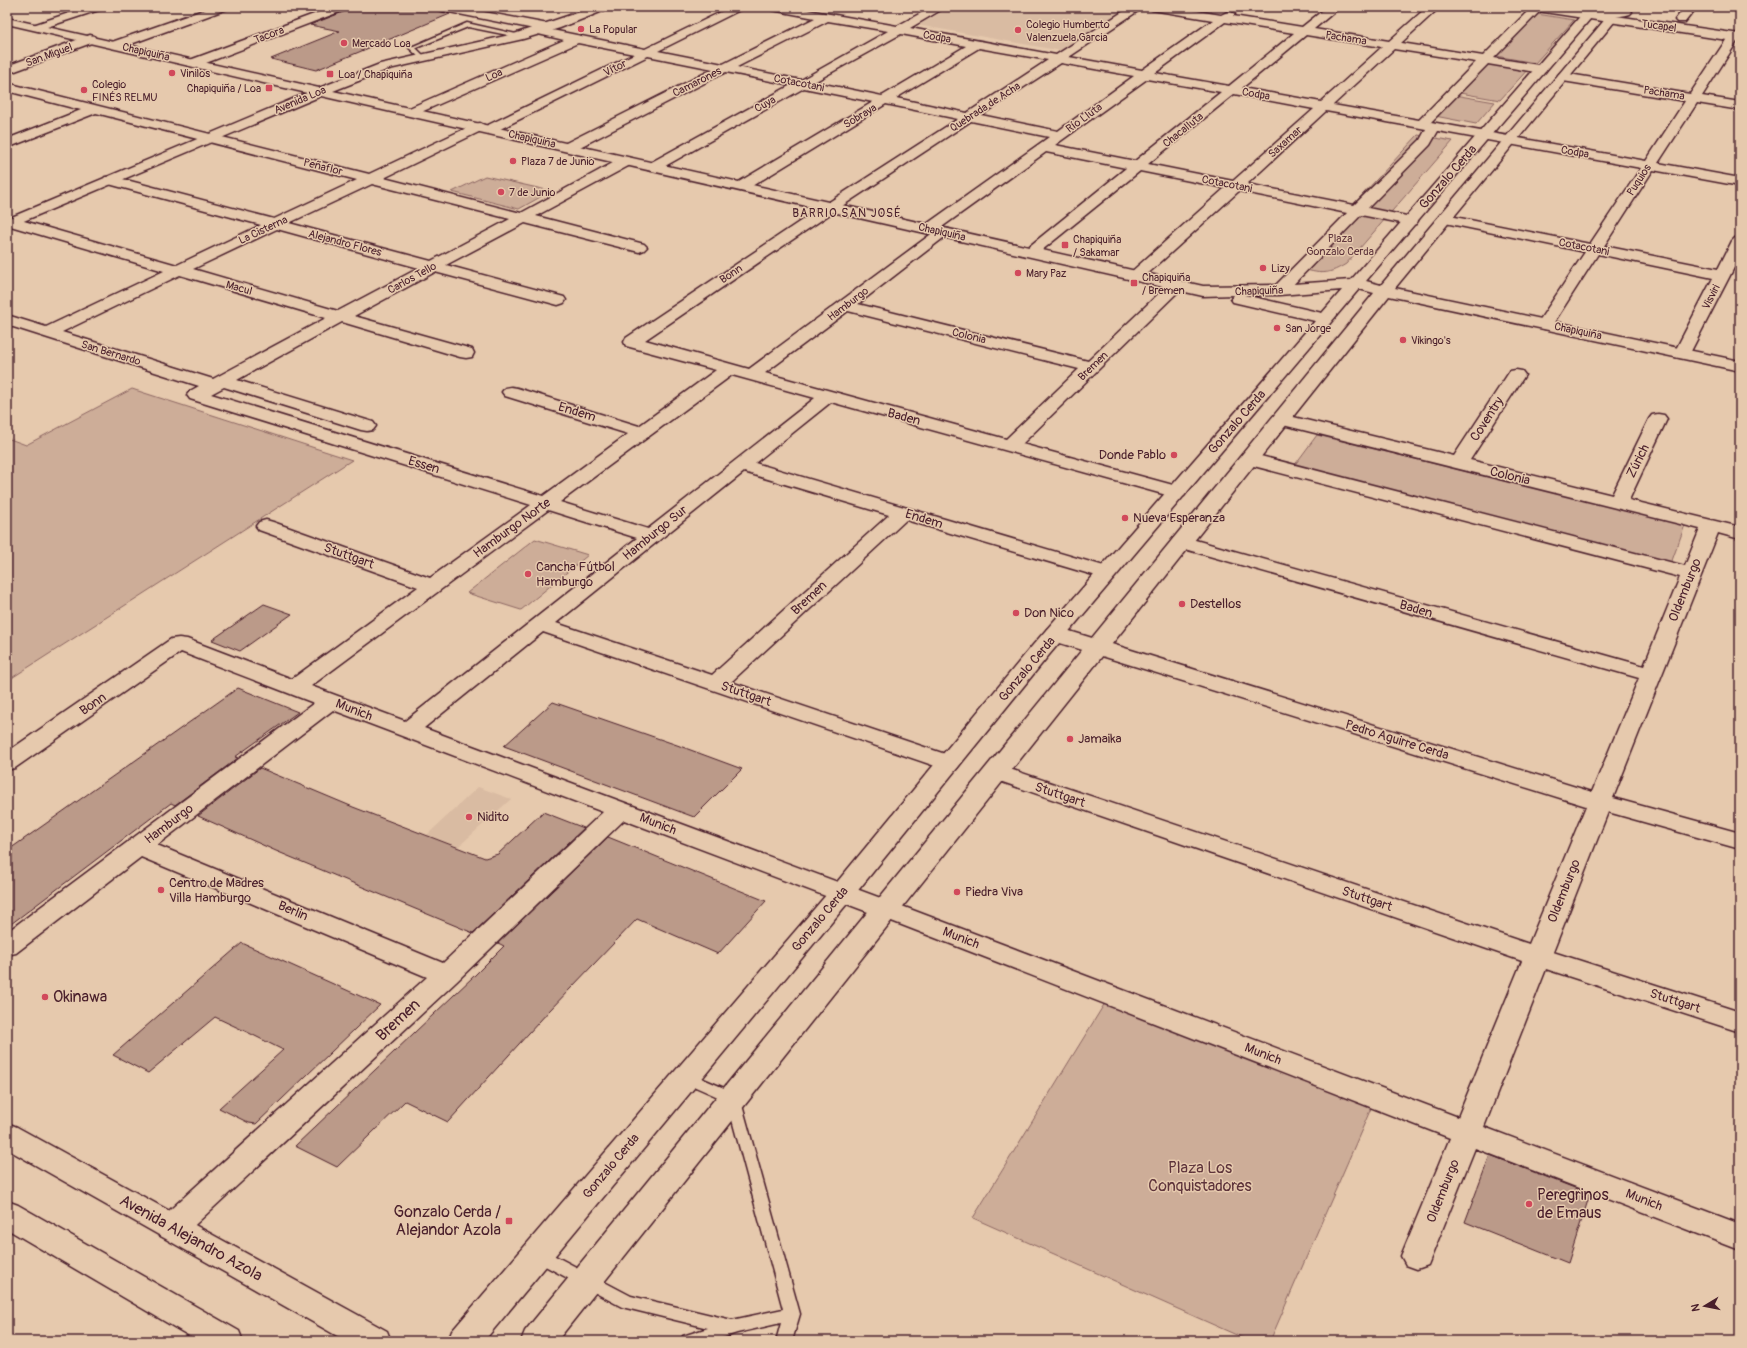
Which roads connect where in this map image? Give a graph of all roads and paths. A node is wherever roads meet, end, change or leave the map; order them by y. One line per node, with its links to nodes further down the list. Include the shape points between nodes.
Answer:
1 (98, 7): 23 (street)
2 (223, 7): 32 (street)
3 (343, 7): 38 (street, Tacora)
4 (439, 7): 24 (street, Cotacotani)
5 (604, 7): 24 (street, Avenida Loa)
6 (740, 7): 34 (street, Vítor)
7 (772, 7): 18 (street, Codpa)
8 (840, 7): 18 (street, Camarones)
9 (940, 7): 25 (street, Cuya)
10 (1138, 7): 36 (street, Quebrada de Acha)
11 (1152, 7): 19 (street, Pachama)
12 (1238, 7): 19 (street, Río Lluta)
13 (1334, 7): 26 (street, Chacalluta)
14 (1434, 7): 33 (street, Saxamar)
15 (1534, 7): 17 (street, Tucapel); 37 (street)
16 (1691, 7): 22 (street)
17 (1590, 11): 20 (street, Tucapel); 22 (street, Tucapel, via 1626,12); 40 (street, Gonzalo Cerda)
18 (824, 16): 25 (street, Codpa); 39 (street, Camarones)
19 (1222, 18): 26 (street, Pachama); 42 (street, Río Lluta)
20 (1611, 19): 27 (street, Tucapel); 43 (street, Gonzalo Cerda)
21 (7, 20): 23 (street, Chapiquiña)
22 (1681, 20): 27 (street, Tucapel)
23 (37, 27): 29 (street, Chapiquiña)
24 (544, 30): 28 (street, Avenida Loa); 30 (street, Cotacotani)
25 (898, 30): 31 (street, Codpa); 44 (street, Cuya)
26 (1304, 31): 33 (street, Pachama); 46 (street, Chacalluta)
27 (1738, 34): 48 (street, Puquios)
28 (522, 36): 35 (street, Avenida Loa); 35 (lane, via 467,25 412,48)
29 (90, 39): 32 (street, Chapiquiña); 41 (street, San Miguel)
30 (576, 39): 34 (street, Cotacotani); 53 (street, Loa)
31 (977, 44): 36 (street, Codpa); 49 (street, Sobraya)
32 (116, 45): 38 (street, Chapiquiña)
33 (1392, 45): 37 (street, Pachama); 51 (street, Saxamar)
34 (646, 53): 39 (street, Cotacotani); 56 (street, Vítor)
35 (422, 57): 47 (street, Avenida Loa, via 367,72)
36 (1059, 59): 42 (street, Codpa); 54 (street, Quebrada de Acha)
37 (1487, 60): 40 (street, Pachama); 55 (street)
38 (194, 63): 47 (street, Chapiquiña)
39 (724, 68): 44 (street, Cotacotani); 62 (street, Camarones)
40 (1541, 69): 58 (street, Gonzalo Cerda)
41 (7, 70)
42 (1144, 74): 46 (street, Codpa); 57 (street, Río Lluta)
43 (1563, 77): 48 (street, Pachama); 60 (street, Gonzalo Cerda)
44 (802, 84): 49 (street, Cotacotani); 66 (street, Cuya)
45 (8, 88): 52 (street, Peñaflor)
46 (1233, 90): 51 (street, Codpa); 67 (street, Chacalluta)
47 (320, 91): 53 (street, Chapiquiña); 59 (street, Avenida Loa)
48 (1693, 98): 50 (street, Pachama); 65 (street, Puquios)
49 (886, 100): 54 (street, Cotacotani); 71 (street, Sobraya)
50 (1740, 106)
51 (1324, 107): 55 (street, Codpa); 72 (street, Saxamar)
52 (96, 109): 59 (street, Peñaflor); 61 (street)
53 (412, 112): 56 (street, Chapiquiña)
54 (969, 117): 57 (street, Cotacotani); 73 (street, Quebrada de Acha)
55 (1428, 125): 58 (street, Codpa); 74 (street, via 1425,142)
56 (484, 128): 62 (street, Chapiquiña); 68 (street, La Cisterna)
57 (1060, 135): 63 (street, Río Lluta)
58 (1484, 135): 60 (street, Codpa); 77 (street, Gonzalo Cerda)
59 (210, 138): 68 (street, Peñaflor); 69 (street, Avenida Loa)
60 (1510, 140): 65 (street, Codpa); 76 (street, Gonzalo Cerda)
61 (7, 144)
62 (569, 147): 64 (street, Chapiquiña)
63 (1043, 147): 67 (street, Cotacotani); 80 (street, Río Lluta)
64 (627, 161): 66 (street, Chapiquiña); 75 (street, Carlos Tello)
65 (1649, 165): 70 (street, Codpa); 83 (street, Puquios)
66 (653, 166): 71 (street, Chapiquiña)
67 (1138, 166): 72 (street, Cotacotani); 84 (street, Chacalluta)
68 (370, 179): 75 (street, Peñaflor); 79 (street, La Cisterna)
69 (110, 180): 78 (street, Avenida Loa); 79 (street, Alejandro Flores)
70 (1740, 182)
71 (742, 186): 73 (street, Chapiquiña)
72 (1236, 186): 74 (street, Cotacotani); 88 (street, Saxamar)
73 (831, 207): 80 (street, Chapiquiña); 101 (street, Bonn)
74 (1357, 210): 77 (street, Cotacotani); 91 (street)
75 (522, 218): 82 (street, Peñaflor); 85 (street, Carlos Tello)
76 (1445, 219): 83 (street, Cotacotani); 92 (street, Gonzalo Cerda)
77 (1410, 221): 89 (street, Gonzalo Cerda)
78 (9, 223): 86 (street, Macul)
79 (274, 224): 85 (street, Alejandro Flores); 86 (street, La Cisterna)
80 (936, 230): 84 (street, Chapiquiña); 95 (street, Hamburgo)
81 (1740, 241): 87 (street, Visviri)
82 (639, 247)
83 (1594, 249): 87 (street, Cotacotani); 99 (street, Puquios)
84 (1031, 252): 88 (street, Chapiquiña)
85 (432, 267): 94 (street, Alejandro Flores); 96 (street, Carlos Tello)
86 (178, 270): 96 (street, Macul); 100 (street, La Cisterna)
87 (1723, 275): 103 (street, Visviri)
88 (1136, 276): 90 (street, Chapiquiña)
89 (1356, 284): 91 (street, Chapiquiña); 92 (street, Chapiquiña); 98 (street, Gonzalo Cerda)
90 (1177, 285): 93 (street, Chapiquiña); 105 (street, Bremen)
91 (1279, 290): 93 (street, Chapiquiña)
92 (1385, 290): 99 (street, Chapiquiña); 113 (street, Gonzalo Cerda)
93 (1203, 291): 98 (street)
94 (558, 300)
95 (846, 306): 105 (street, Colonia); 107 (street, Hamburgo)
96 (340, 317): 102 (street, Macul); 109 (street, Carlos Tello)
97 (7, 320): 100 (street, San Bernardo)
98 (1326, 320): 121 (street, Gonzalo Cerda)
99 (1545, 324): 103 (street, Chapiquiña)
100 (46, 333): 109 (street, San Bernardo)
101 (632, 342): 106 (street, Baden)
102 (466, 353)
103 (1682, 353): 104 (street, Chapiquiña)
104 (1740, 366)
105 (1092, 367): 117 (street, Bremen)
106 (729, 369): 107 (street, Baden); 116 (street, Hamburgo Norte)
107 (752, 375): 112 (street, Baden)
108 (1516, 375): 119 (street, Coventry)
109 (218, 383): 111 (street, Carlos Tello); 115 (street, San Bernardo)
110 (511, 392): 116 (street, Endem)
111 (196, 395): 122 (street, Essen)
112 (828, 396): 117 (street, Baden); 120 (street, Hamburgo Sur)
113 (1281, 419): 118 (street, Gonzalo Cerda); 119 (street, Colonia)
114 (1658, 419): 123 (street, Zúrich)
115 (367, 426)
116 (643, 433): 122 (street, Hamburgo Norte)
117 (1009, 446): 121 (street, Baden)
118 (1249, 459): 129 (street, Gonzalo Cerda); 131 (street)
119 (1459, 463): 123 (street, Colonia)
120 (741, 465): 124 (street, Endem); 128 (street, Hamburgo Sur)
121 (1177, 492): 130 (street, Gonzalo Cerda)
122 (546, 503): 128 (street, Essen); 132 (street, Hamburgo Norte)
123 (1618, 503): 126 (street, Colonia)
124 (902, 513): 130 (street, Endem); 138 (street, Bremen)
125 (266, 526): 132 (street, Stuttgart)
126 (1711, 526): 127 (street, Colonia); 131 (street, Oldemburgo)
127 (1740, 533)
128 (651, 536): 133 (street, Hamburgo Sur)
129 (1181, 542): 136 (street, Gonzalo Cerda); 137 (street, Baden)
130 (1107, 574): 134 (street, Gonzalo Cerda)
131 (1692, 574): 137 (street, Oldemburgo)
132 (433, 586): 139 (street, Hamburgo Norte)
133 (542, 624): 138 (street, Stuttgart); 141 (street, Hamburgo Sur)
134 (1055, 634): 136 (street, Pedro Aguirre Cerda); 143 (street, Gonzalo Cerda)
135 (179, 644): 139 (street, Munich); 142 (street, Bonn)
136 (1097, 647): 144 (street, Gonzalo Cerda); 145 (street, Pedro Aguirre Cerda)
137 (1651, 675): 145 (street, Oldemburgo)
138 (716, 684): 143 (street, Stuttgart)
139 (295, 687): 140 (street, Munich)
140 (330, 701): 141 (street, Munich); 148 (street, Hamburgo)
141 (407, 730): 146 (street, Munich)
142 (7, 763)
143 (949, 763): 149 (street, Gonzalo Cerda)
144 (996, 772): 150 (street, Gonzalo Cerda); 152 (street, Stuttgart)
145 (1600, 802): 147 (street, Pedro Aguirre Cerda); 152 (street, Oldemburgo)
146 (620, 810): 149 (street, Munich); 153 (street, Bremen)
147 (1740, 841)
148 (139, 847): 151 (street, Hamburgo); 153 (street, Berlin)
149 (842, 893): 150 (street, Munich); 155 (street, Gonzalo Cerda)
150 (885, 909): 156 (street, Gonzalo Cerda); 157 (street, Munich)
151 (7, 946)
152 (1538, 957): 154 (street, Stuttgart); 157 (street, Oldemburgo)
153 (447, 975): 160 (street, Bremen)
154 (1740, 1022)
155 (687, 1077): 156 (lane); 162 (street, Gonzalo Cerda)
156 (733, 1098): 164 (street, Gonzalo Cerda); 165 (lane)
157 (1467, 1132): 161 (street, Munich); 163 (street, Oldemburgo)
158 (7, 1135): 160 (street, Avenida Alejandro Azola)
159 (7, 1214): 167 (street)
160 (172, 1227): 168 (street, Avenida Alejandro Azola)
161 (1740, 1237)
162 (537, 1254): 164 (lane); 169 (street, Gonzalo Cerda)
163 (1417, 1256)
164 (586, 1280): 166 (lane, via 628,1302); 170 (street, Gonzalo Cerda)
165 (792, 1314): 166 (lane); 172 (lane)
166 (732, 1327): 171 (lane)
167 (227, 1341)
168 (375, 1341)
169 (464, 1341)
170 (537, 1341)
171 (689, 1341)
172 (784, 1341)

